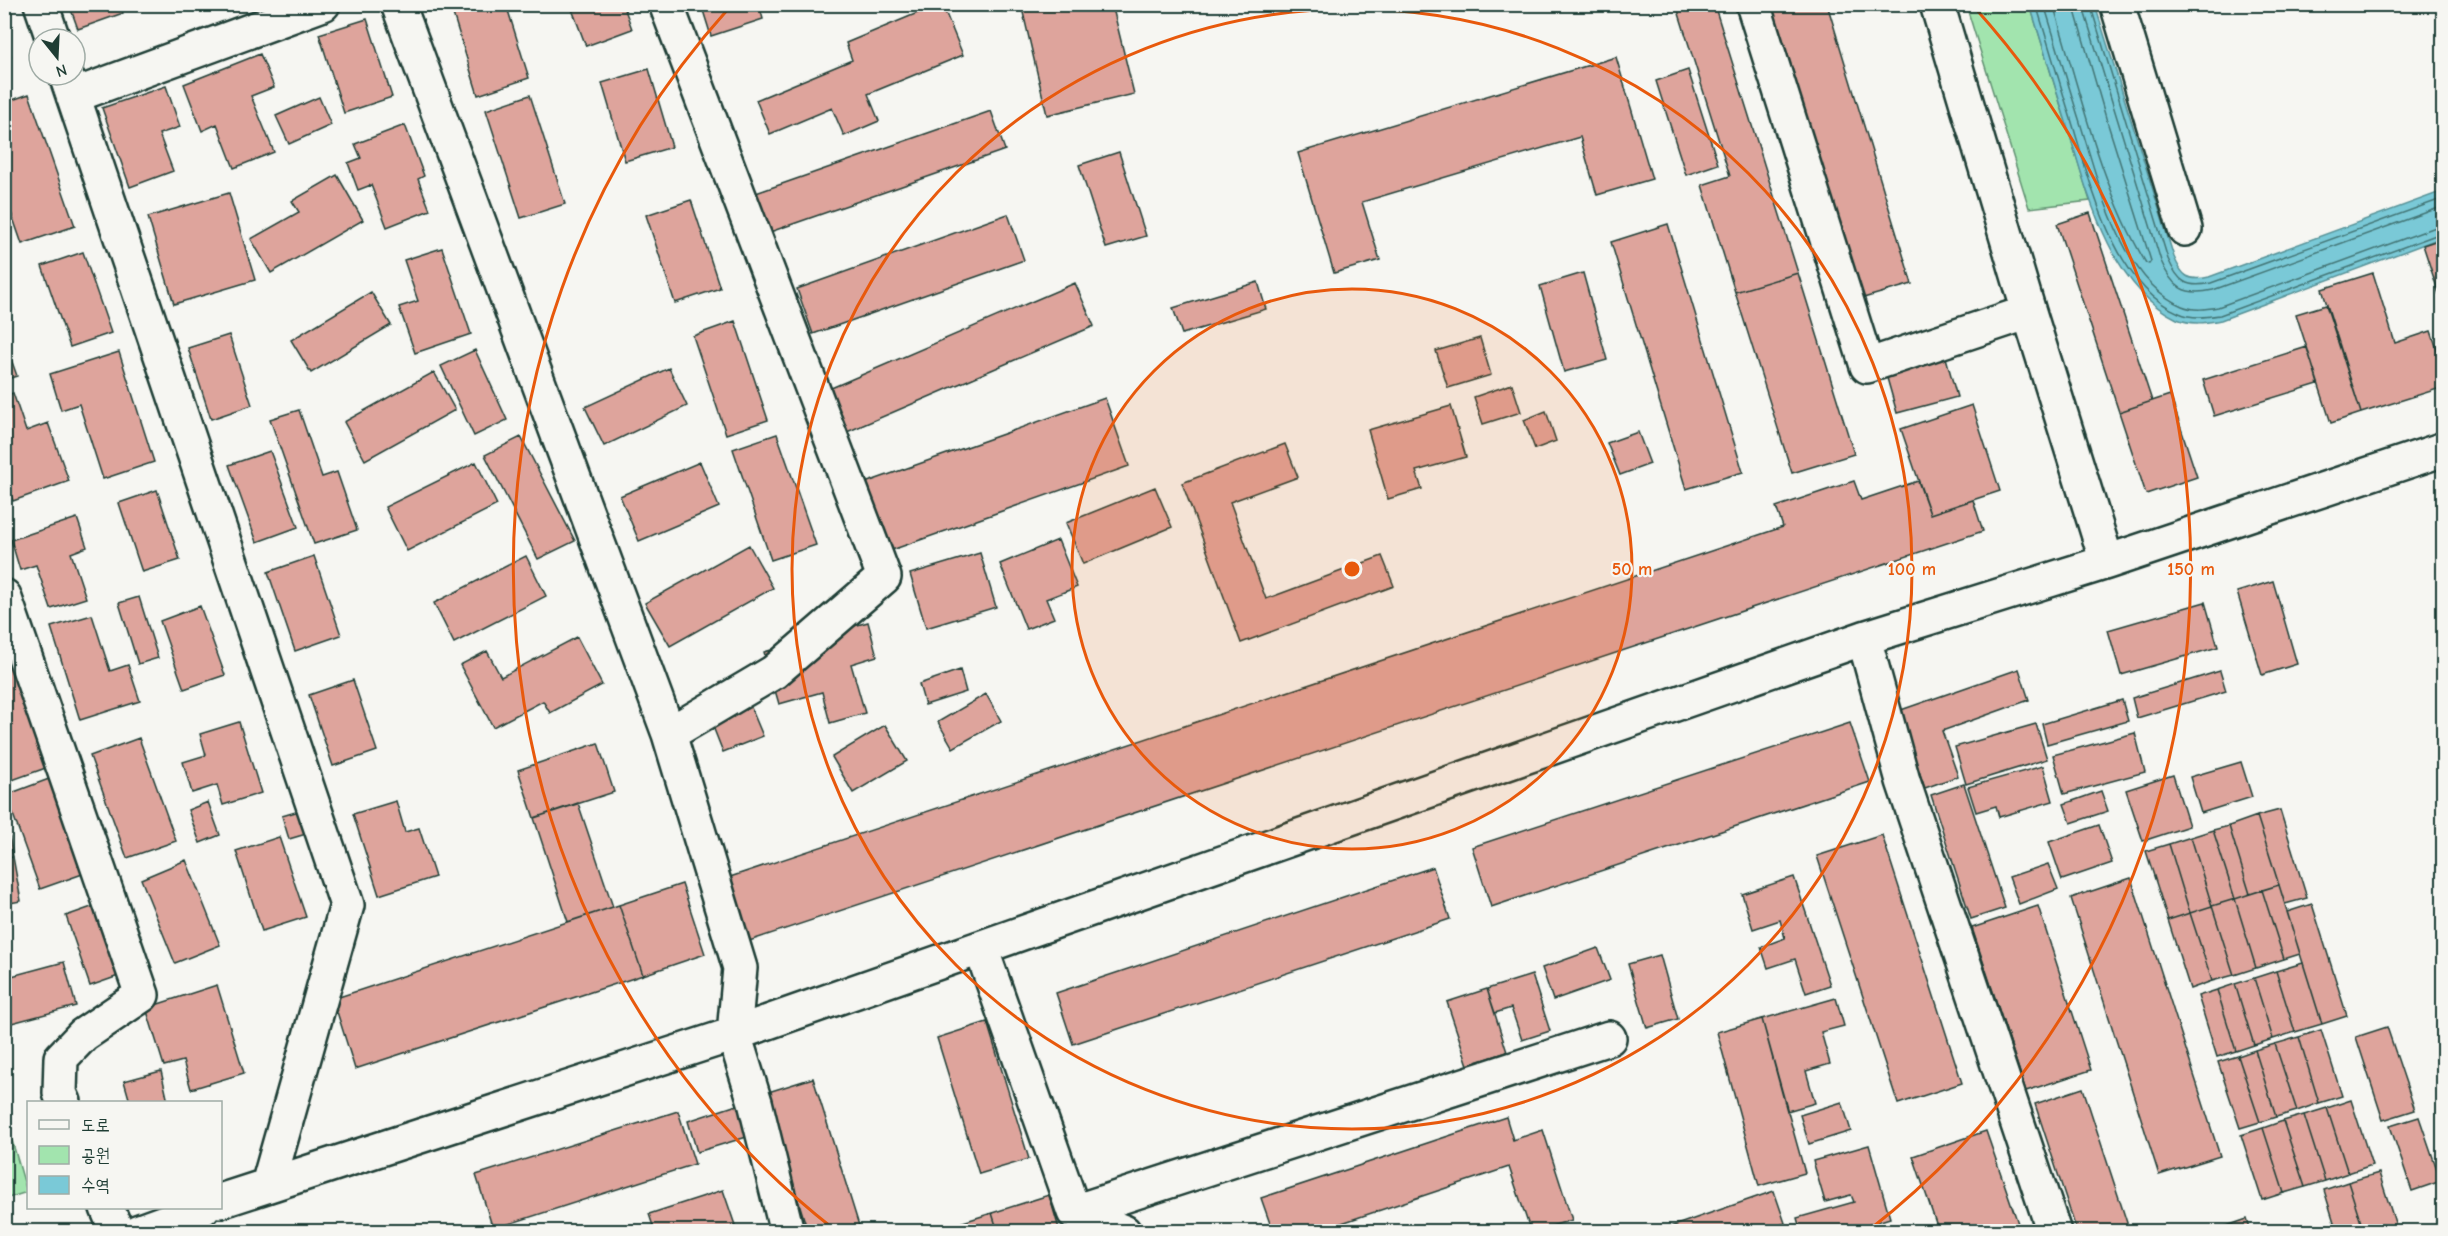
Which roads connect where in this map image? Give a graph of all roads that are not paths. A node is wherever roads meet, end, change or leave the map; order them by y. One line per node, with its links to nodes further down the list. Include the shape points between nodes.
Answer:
1 (41, 4): 8 (street)
2 (323, 4): 9 (street)
3 (398, 4): 17 (street)
4 (666, 4): 17 (street, via 884,577 774,672)
5 (1753, 4): 12 (street, via 1867,366)
6 (1937, 4): 12 (street)
7 (2117, 4): 11 (street)
8 (49, 27)
9 (87, 80)
10 (69, 87): 22 (street, via 347,905)
11 (2185, 229)
12 (2029, 312): 14 (street)
13 (2444, 449): 14 (street)
14 (2107, 562): 16 (street)
15 (4, 596): 21 (street, via 142,995 83,1035 61,1058 60,1093)
16 (1864, 638): 18 (street); 31 (street, via 1903,781)
17 (669, 734): 19 (street, via 740,968)
18 (981, 948): 19 (street); 26 (street)
19 (734, 1034): 22 (street); 29 (street)
20 (1609, 1038): 26 (street)
21 (64, 1101)
22 (268, 1185): 23 (street)
23 (222, 1200)
24 (107, 1209): 27 (street)
25 (200, 1209): 28 (street)
26 (1074, 1212): 30 (street)
27 (117, 1232)
28 (137, 1232)
29 (787, 1232)
30 (1124, 1232)
31 (2054, 1232)

